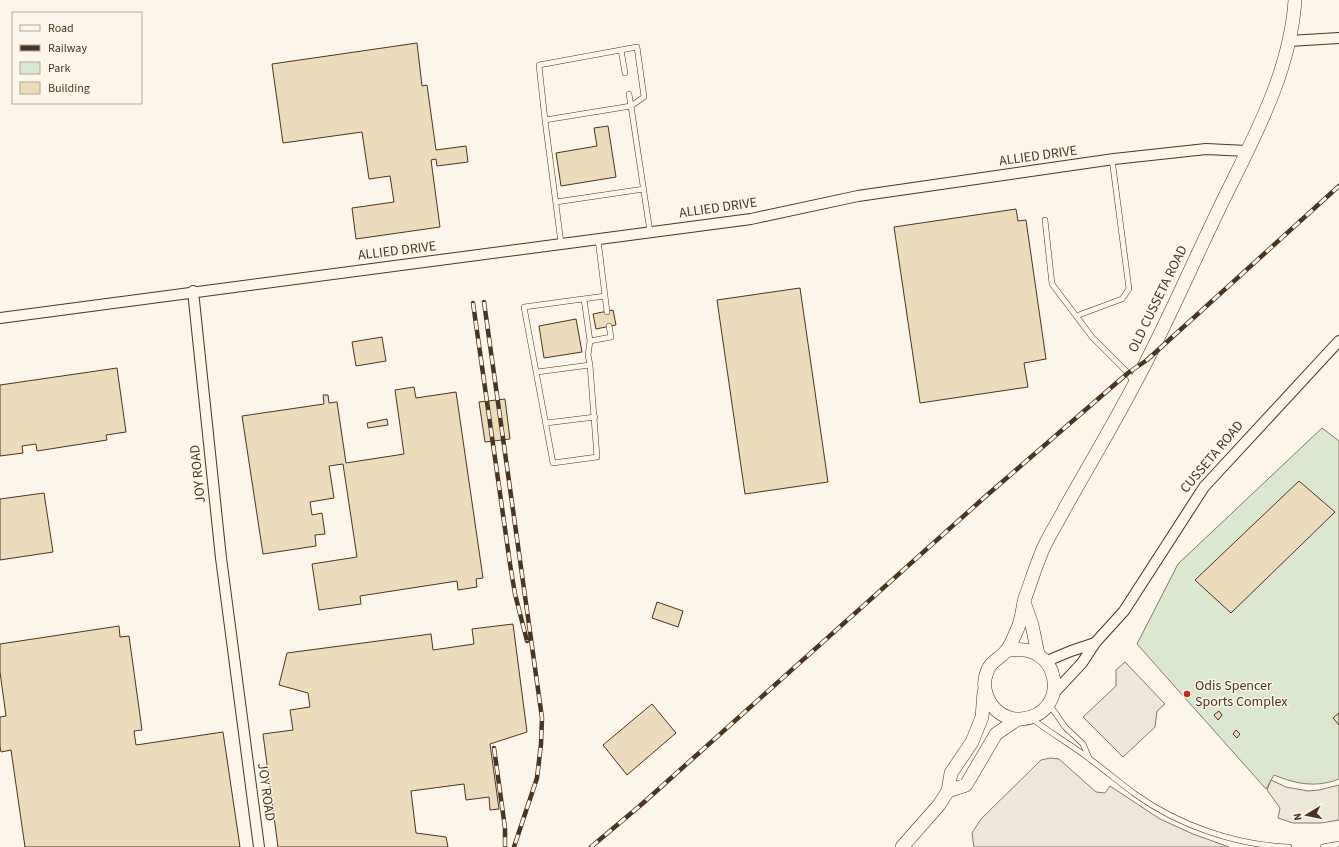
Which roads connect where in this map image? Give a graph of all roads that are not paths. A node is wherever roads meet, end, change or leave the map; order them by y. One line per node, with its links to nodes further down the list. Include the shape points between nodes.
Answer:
1 (1295, 0): 3 (street, OLD CUSSETA ROAD)
2 (1339, 38): 3 (street)
3 (1289, 41): 9 (street, OLD CUSSETA ROAD, via 1275,90)
4 (622, 50): 5 (lane); 7 (lane, via 637,47 644,97); 8 (lane, via 539,65)
5 (625, 72)
6 (629, 94): 7 (lane)
7 (631, 106): 8 (lane); 11 (lane)
8 (545, 120): 12 (lane)
9 (1247, 151): 10 (street, ALLIED DRIVE, via 1206,148); 28 (street, OLD CUSSETA ROAD)
10 (1112, 159): 14 (street, ALLIED DRIVE, via 858,196 751,219); 21 (lane, via 1129,289 1122,299)
11 (644, 189): 12 (lane); 14 (lane)
12 (556, 202): 16 (lane)
13 (1045, 220): 21 (lane, via 1052,284)
14 (650, 232): 15 (street, ALLIED DRIVE)
15 (598, 239): 16 (street, ALLIED DRIVE); 18 (lane)
16 (561, 244): 17 (street, ALLIED DRIVE)
17 (193, 291): 22 (street); 41 (street, JOY ROAD, via 221,558)
18 (605, 296): 19 (lane); 20 (lane)
19 (584, 299): 25 (lane); 27 (lane, via 524,307)
20 (607, 312)
21 (1076, 316): 28 (lane)
22 (0, 318)
23 (609, 326): 25 (lane, via 610,337)
24 (1339, 340): 32 (street, CUSSETA ROAD, via 1204,487 1124,611)
25 (590, 341): 26 (lane)
26 (590, 365): 27 (lane); 29 (lane)
27 (537, 372): 30 (lane)
28 (1135, 384): 31 (street, OLD CUSSETA ROAD, via 1043,548)
29 (595, 417): 30 (lane); 30 (lane, via 597,457 553,463)
30 (546, 423)
31 (1024, 602): 33 (street, OLD CUSSETA ROAD, via 1018,628); 34 (street)
32 (1095, 643): 34 (street, CUSSETA ROAD); 36 (street, CUSSETA ROAD, via 1082,663)
33 (1006, 651): 34 (street, via 1028,650); 35 (street, via 996,657 989,666 985,677)
34 (1042, 658): 36 (street, via 1052,671 1055,682)
35 (985, 689): 37 (street, via 989,701 996,710 1006,717); 39 (street, via 982,717 972,742 951,773)
36 (1051, 698): 37 (street, CUSSETA ROAD, via 1041,712); 38 (lane, via 1065,726 1083,744)
37 (1024, 719): 38 (lane); 39 (street, CUSSETA ROAD, via 996,734 966,785)
38 (1090, 759): 43 (lane, via 1136,795 1210,833 1255,844)
39 (948, 791): 42 (street)
40 (1339, 844): 44 (lane)
41 (259, 847)
42 (902, 847)
43 (1289, 847)
44 (1323, 847)

